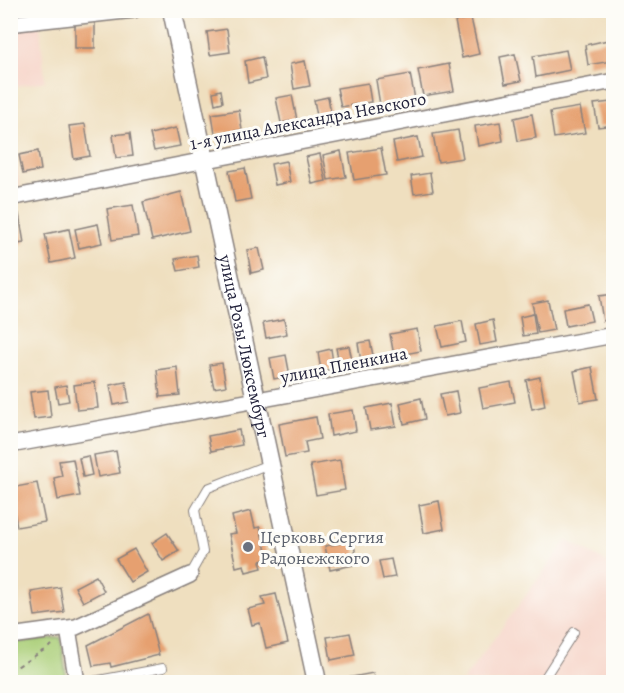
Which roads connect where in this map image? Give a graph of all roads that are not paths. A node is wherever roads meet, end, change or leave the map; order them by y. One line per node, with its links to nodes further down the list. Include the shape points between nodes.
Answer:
1 (134, 10): 3 (street)
2 (171, 10): 5 (street, улица Розы Люксембург)
3 (10, 21)
4 (614, 81): 5 (street, 1-я улица Александра Невского)
5 (204, 161): 6 (street, 1-я улица Александра Невского); 8 (street, улица Розы Люксембург)
6 (10, 198)
7 (614, 334): 8 (street, улица Пленкина)
8 (256, 402): 9 (street, улица Пленкина); 10 (street, улица Розы Люксембург)
9 (10, 445)
10 (269, 464): 11 (lane, via 208,488 195,510 203,552); 21 (street, улица Розы Люксембург)
11 (190, 575): 12 (street)
12 (68, 629): 14 (street); 18 (street)
13 (574, 632): 17 (lane)
14 (10, 636)
15 (163, 668): 16 (lane)
16 (138, 673): 19 (lane); 20 (lane)
17 (544, 680): 22 (lane)
18 (77, 682)
19 (88, 682)
20 (140, 682)
21 (317, 682)
22 (556, 682)

